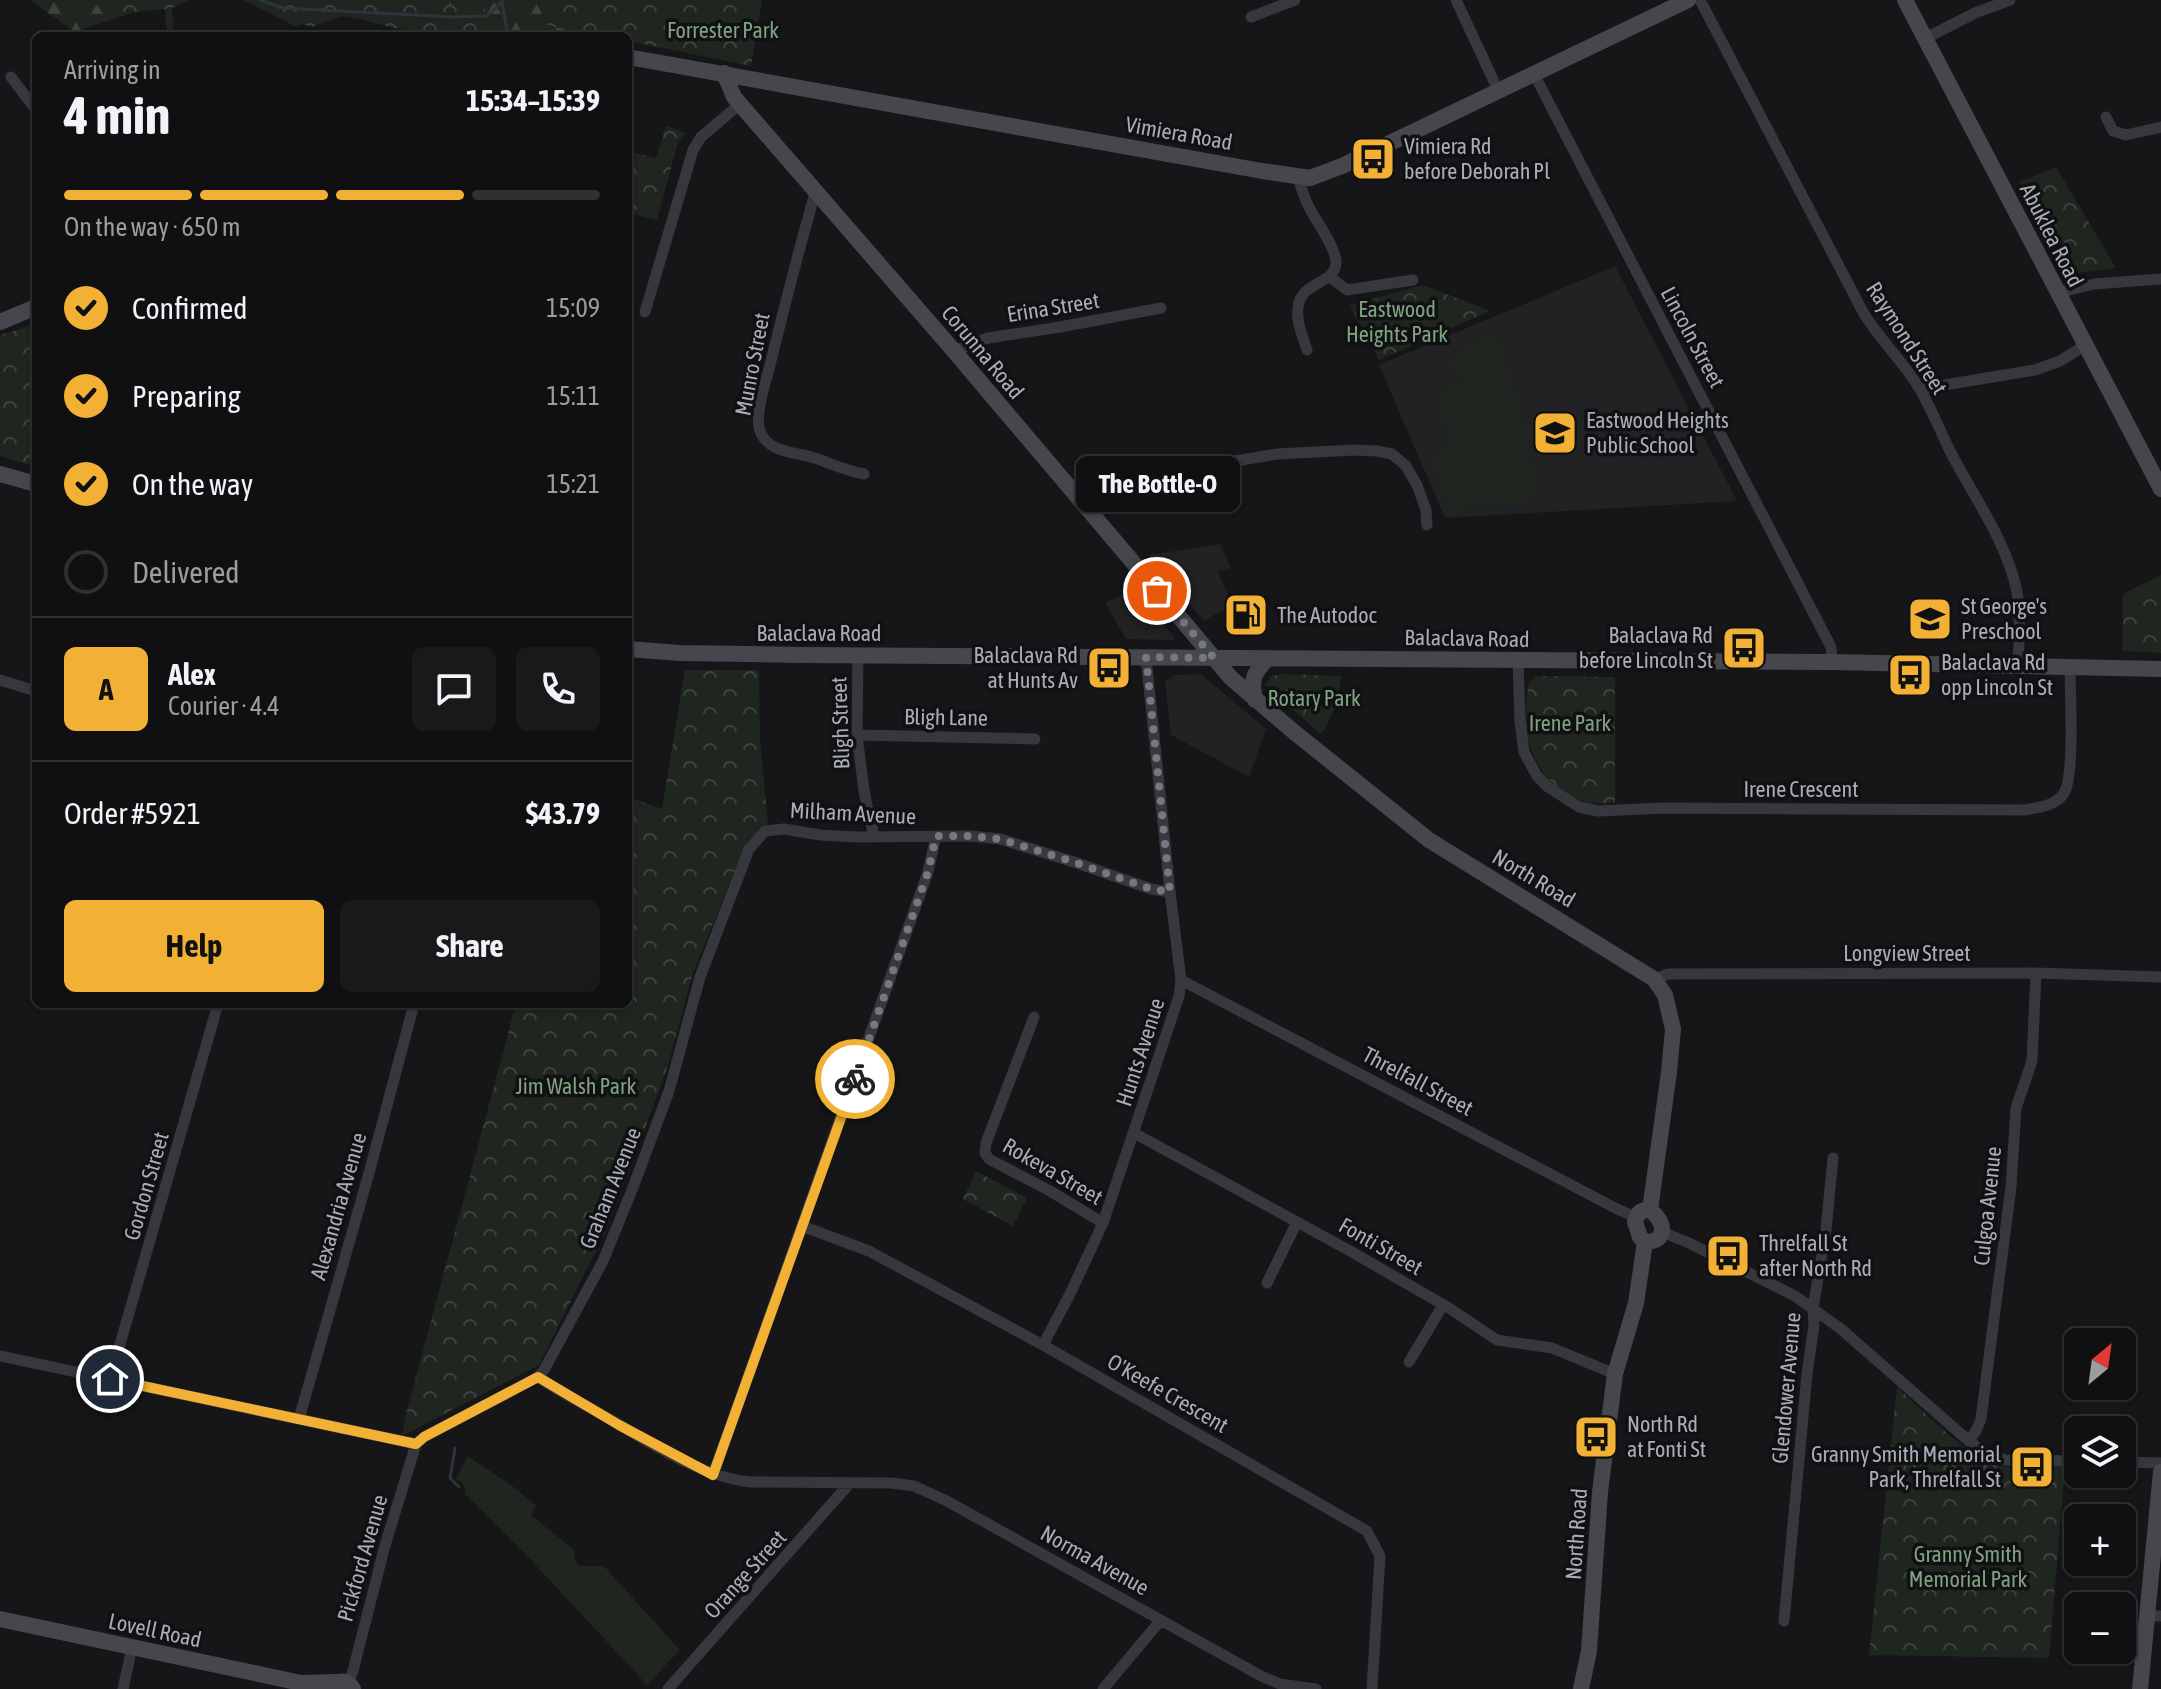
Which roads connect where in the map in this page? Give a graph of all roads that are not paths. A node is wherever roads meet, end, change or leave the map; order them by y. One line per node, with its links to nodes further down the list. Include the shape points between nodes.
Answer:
1 (1295, 0): 7 (street)
2 (1456, 0): 13 (street)
3 (1688, 0): 11 (street, Vimiera Road)
4 (1700, 0): 31 (street, Raymond Street, via 1863,312)
5 (1905, 0): 8 (street, Abuklea Road)
6 (2010, 0): 8 (street)
7 (1251, 17)
8 (1926, 38): 23 (street, Abuklea Road)
9 (632, 58): 10 (street, Vimiera Road)
10 (724, 73): 14 (street, Corunna Road); 18 (street, Vimiera Road)
11 (1534, 74): 13 (street, Vimiera Road); 44 (street, Lincoln Street, via 1831,647)
12 (11, 77): 15 (street)
13 (1498, 90): 18 (street, Vimiera Road, via 1342,166)
14 (740, 104): 19 (street, Corunna Road); 26 (street, via 693,150)
15 (32, 105)
16 (2106, 117): 17 (street, via 2113,131 2126,135)
17 (2161, 127)
18 (1298, 177): 20 (street, via 1336,256)
19 (815, 193): 30 (street, Corunna Road); 33 (street, Munro Street, via 767,377 759,431 783,451)
20 (1330, 277): 22 (street, via 1347,290); 29 (street, via 1300,297 1298,318)
21 (2161, 279): 23 (street)
22 (1413, 280)
23 (2057, 293): 28 (street, Abuklea Road)
24 (1161, 308): 30 (street, Erina Street, via 988,338)
25 (32, 309): 27 (street)
26 (645, 312)
27 (0, 322)
28 (2084, 346): 31 (street, via 2035,370); 35 (street, Abuklea Road)
29 (1307, 350)
30 (954, 351): 36 (street, Corunna Road)
31 (1920, 389): 45 (street, Raymond Street, via 2012,573 2019,616)
32 (0, 474): 34 (street)
33 (864, 474)
34 (32, 483)
35 (2161, 489)
36 (1079, 499): 37 (street, via 1097,484 1277,454 1377,451 1392,454 1406,466 1426,510); 41 (street, Corunna Road)
37 (1427, 525)
38 (632, 649): 39 (street, Balaclava Road)
39 (858, 655): 40 (street, Balaclava Road); 51 (street, Bligh Street)
40 (1146, 657): 41 (street, Balaclava Road); 56 (street, Hunts Avenue)
41 (1214, 658): 42 (street, Balaclava Road); 50 (street, North Road)
42 (1268, 658): 43 (street, Balaclava Road); 50 (street, via 1253,676)
43 (1518, 660): 44 (street, Balaclava Road); 46 (street, Irene Crescent, via 1524,752 1548,787 1579,807 1598,811 2025,810 2050,805 2064,793 2070,770)
44 (1832, 662): 45 (street, Balaclava Road)
45 (2018, 665): 46 (street, Balaclava Road)
46 (2070, 667): 47 (street, Balaclava Road)
47 (2161, 669)
48 (0, 680): 49 (street)
49 (32, 690)
50 (1255, 700): 59 (street, North Road, via 1429,840)
51 (857, 735): 52 (street, Bligh Lane); 55 (street, Bligh Street)
52 (1035, 739)
53 (765, 831): 55 (street, Milham Avenue); 79 (street, Graham Avenue, via 749,849 700,977 669,1091 603,1261)
54 (936, 836): 55 (street, Milham Avenue); 56 (street, Milham Avenue, via 1000,839); 69 (street, via 928,872)
55 (874, 837)
56 (1170, 892): 60 (street, Hunts Avenue)
57 (2036, 973): 58 (street, Longview Street); 59 (street, Longview Street, via 1668,974); 82 (street, Culgoa Avenue, via 2032,1061 2016,1108 1981,1419)
58 (2161, 977)
59 (1654, 979): 66 (street, via 1665,995 1673,1029)
60 (1181, 980): 64 (street, Hunts Avenue); 66 (street, Threlfall Street, via 1617,1209)
61 (217, 1008): 80 (street, Gordon Street)
62 (413, 1008): 81 (street, Alexandria Avenue)
63 (1034, 1017): 68 (street, Rokeva Street, via 985,1153)
64 (1134, 1133): 67 (street, Fonti Street); 68 (street, Hunts Avenue)
65 (1833, 1158): 74 (street, Glendower Avenue)
66 (1643, 1213): 70 (street, via 1656,1215); 71 (street, via 1636,1227)
67 (1297, 1222): 72 (street); 73 (street, Fonti Street)
68 (1103, 1223): 75 (street, Hunts Avenue)
69 (802, 1226): 75 (street, O'Keefe Crescent, via 869,1251); 88 (street)
70 (1662, 1232): 71 (street, via 1657,1240); 74 (street)
71 (1645, 1242): 78 (street, North Road, via 1636,1303)
72 (1267, 1283)
73 (1443, 1305): 77 (street); 78 (street, Fonti Street, via 1497,1340 1552,1348)
74 (1813, 1308): 82 (street); 93 (street, Glendower Avenue)
75 (1043, 1345): 101 (street, O'Keefe Crescent, via 1367,1531 1380,1556)
76 (0, 1356): 80 (street)
77 (1409, 1362)
78 (1615, 1374): 102 (street, North Road)
79 (538, 1377): 83 (street); 88 (street, Norma Avenue)
80 (110, 1379): 81 (street)
81 (299, 1419): 83 (street)
82 (1969, 1441): 84 (street, via 2006,1460)
83 (416, 1444): 96 (street, Pickford Avenue, via 353,1671)
84 (2064, 1461)
85 (2136, 1462): 86 (street)
86 (2161, 1463)
87 (2161, 1472): 90 (street)
88 (713, 1475): 89 (street, Norma Avenue, via 733,1481)
89 (849, 1484): 92 (street, Norma Avenue, via 914,1486); 98 (street, Orange Street)
90 (2154, 1616): 103 (street)
91 (0, 1619): 94 (street, Lovell Road)
92 (1161, 1620): 99 (street); 100 (street, Norma Avenue, via 1280,1684)
93 (1784, 1621)
94 (132, 1647): 95 (street, Lovell Road); 97 (street)
95 (307, 1686): 96 (street, Lovell Road)
96 (342, 1686)
97 (123, 1689)
98 (668, 1689)
99 (1103, 1689)
100 (1316, 1689)
101 (1372, 1689)
102 (1581, 1689)
103 (2140, 1689)

